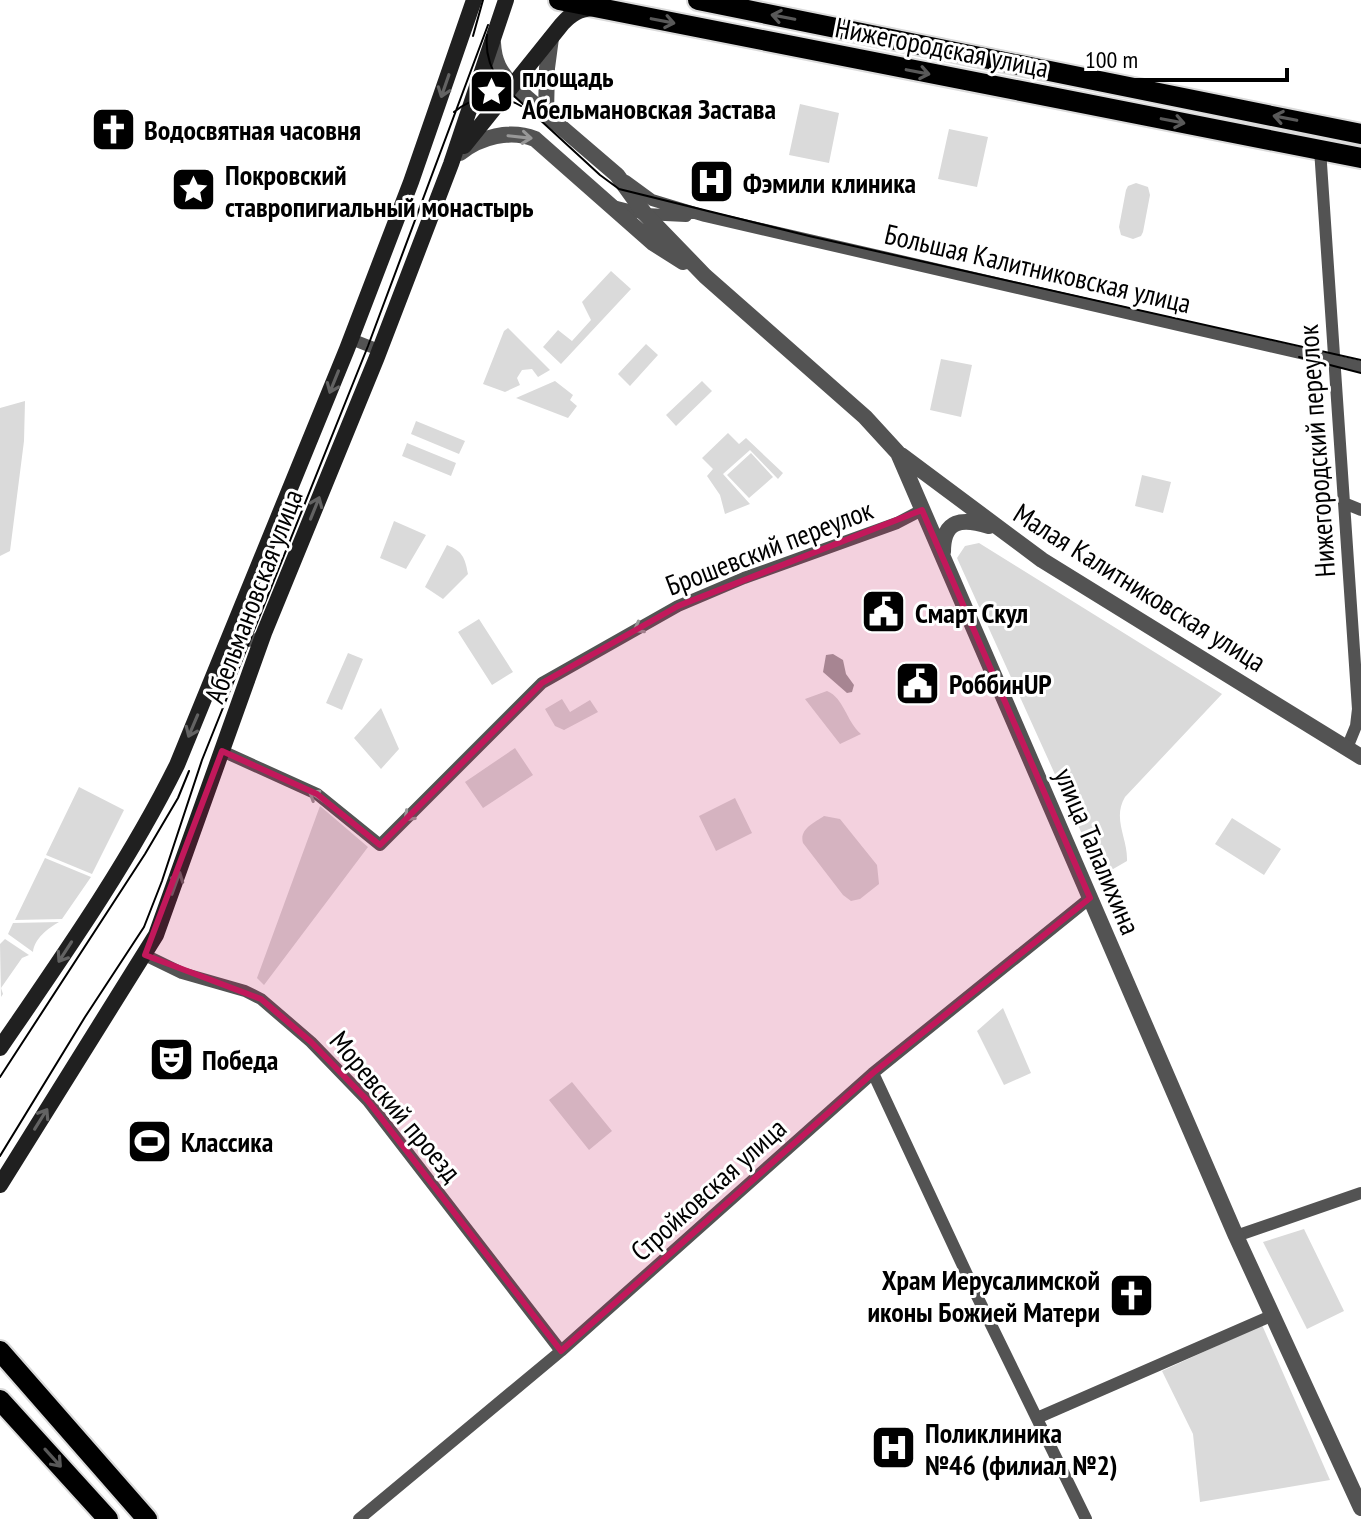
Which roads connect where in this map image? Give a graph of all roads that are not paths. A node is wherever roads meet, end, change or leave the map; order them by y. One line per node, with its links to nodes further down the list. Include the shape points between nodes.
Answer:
1 (474, 0): 23 (main road, Абельмановская улица, one-way to 23)
2 (506, 0): 7 (main road, Абельмановская улица)
3 (559, 0): 5 (main road, Нижегородская улица)
4 (698, 0): 10 (main road, Нижегородская улица, one-way to 4)
5 (594, 8): 6 (main road, via 571,15); 11 (main road, Нижегородская улица, one-way to 11)
6 (551, 38): 8 (main road); 9 (street)
7 (493, 43): 8 (street, улица Талалихина, via 500,72); 13 (main road, Абельмановская улица)
8 (512, 85): 9 (street, улица Талалихина); 13 (main road)
9 (546, 114): 14 (street, улица Талалихина)
10 (1361, 134)
11 (1320, 149): 12 (main road, Нижегородская улица); 25 (street, Нижегородский переулок)
12 (1361, 158)
13 (451, 164): 15 (street, улица Талалихина, one-way to 15, via 486,139 529,136); 24 (main road, Абельмановская улица)
14 (617, 175): 16 (street, Большая Калитниковская улица, via 652,200); 17 (street, улица Талалихина)
15 (611, 205): 17 (street, Большая Калитниковская улица); 20 (street, улица Талалихина)
16 (670, 205): 17 (street); 19 (street, Большая Калитниковская улица)
17 (650, 216): 18 (street, Большая Калитниковская улица); 20 (street); 21 (street, улица Талалихина)
18 (690, 216): 19 (street, Большая Калитниковская улица); 21 (street, via 675,231)
19 (705, 216): 25 (street, Большая Калитниковская улица)
20 (647, 238): 22 (street, улица Талалихина)
21 (676, 246): 22 (street, улица Талалихина)
22 (705, 276): 27 (street, улица Талалихина, via 865,417)
23 (351, 339): 24 (street); 34 (main road, Абельмановская улица, one-way to 34)
24 (379, 350): 35 (main road, Абельмановская улица, one-way to 24)
25 (1334, 361): 26 (street, Большая Калитниковская улица); 29 (street, Нижегородский переулок)
26 (1361, 367)
27 (898, 453): 28 (street, Малая Калитниковская улица); 30 (street, улица Талалихина)
28 (952, 496): 30 (street, via 937,497); 32 (street, Малая Калитниковская улица)
29 (1344, 503): 31 (street); 37 (street, Нижегородский переулок, via 1358,709)
30 (922, 510): 33 (street, улица Талалихина); 36 (street, Брошевский переулок, one-way to 36, via 678,606 542,683 380,845 317,794)
31 (1361, 510)
32 (999, 528): 33 (street, via 974,521 952,525 943,535); 37 (street, Малая Калитниковская улица, via 1042,560)
33 (942, 554): 38 (street, улица Талалихина)
34 (237, 622): 35 (street, via 237,631 247,641); 40 (main road, Абельмановская улица, one-way to 40, via 154,810)
35 (264, 633): 36 (main road, Абельмановская улица)
36 (222, 751): 39 (main road, Абельмановская улица, one-way to 36)
37 (1354, 752)
38 (1090, 898): 41 (street, Стройковская улица); 44 (street, улица Талалихина)
39 (145, 955): 42 (main road, Абельмановская улица, one-way to 39); 47 (street, Моревский проезд, via 261,999 311,1042 368,1101)
40 (0, 1048)
41 (873, 1073): 47 (street, Стройковская улица); 49 (street)
42 (0, 1185)
43 (1361, 1193): 44 (street)
44 (1236, 1236): 45 (street, улица Талалихина)
45 (1271, 1316): 49 (street); 50 (street, улица Талалихина)
46 (0, 1351): 53 (main road)
47 (561, 1351): 51 (street, Стройковская улица)
48 (0, 1400): 52 (main road, one-way to 52)
49 (1037, 1418): 54 (street)
50 (1361, 1508)
51 (363, 1518)
52 (108, 1519)
53 (147, 1519)
54 (1086, 1519)

